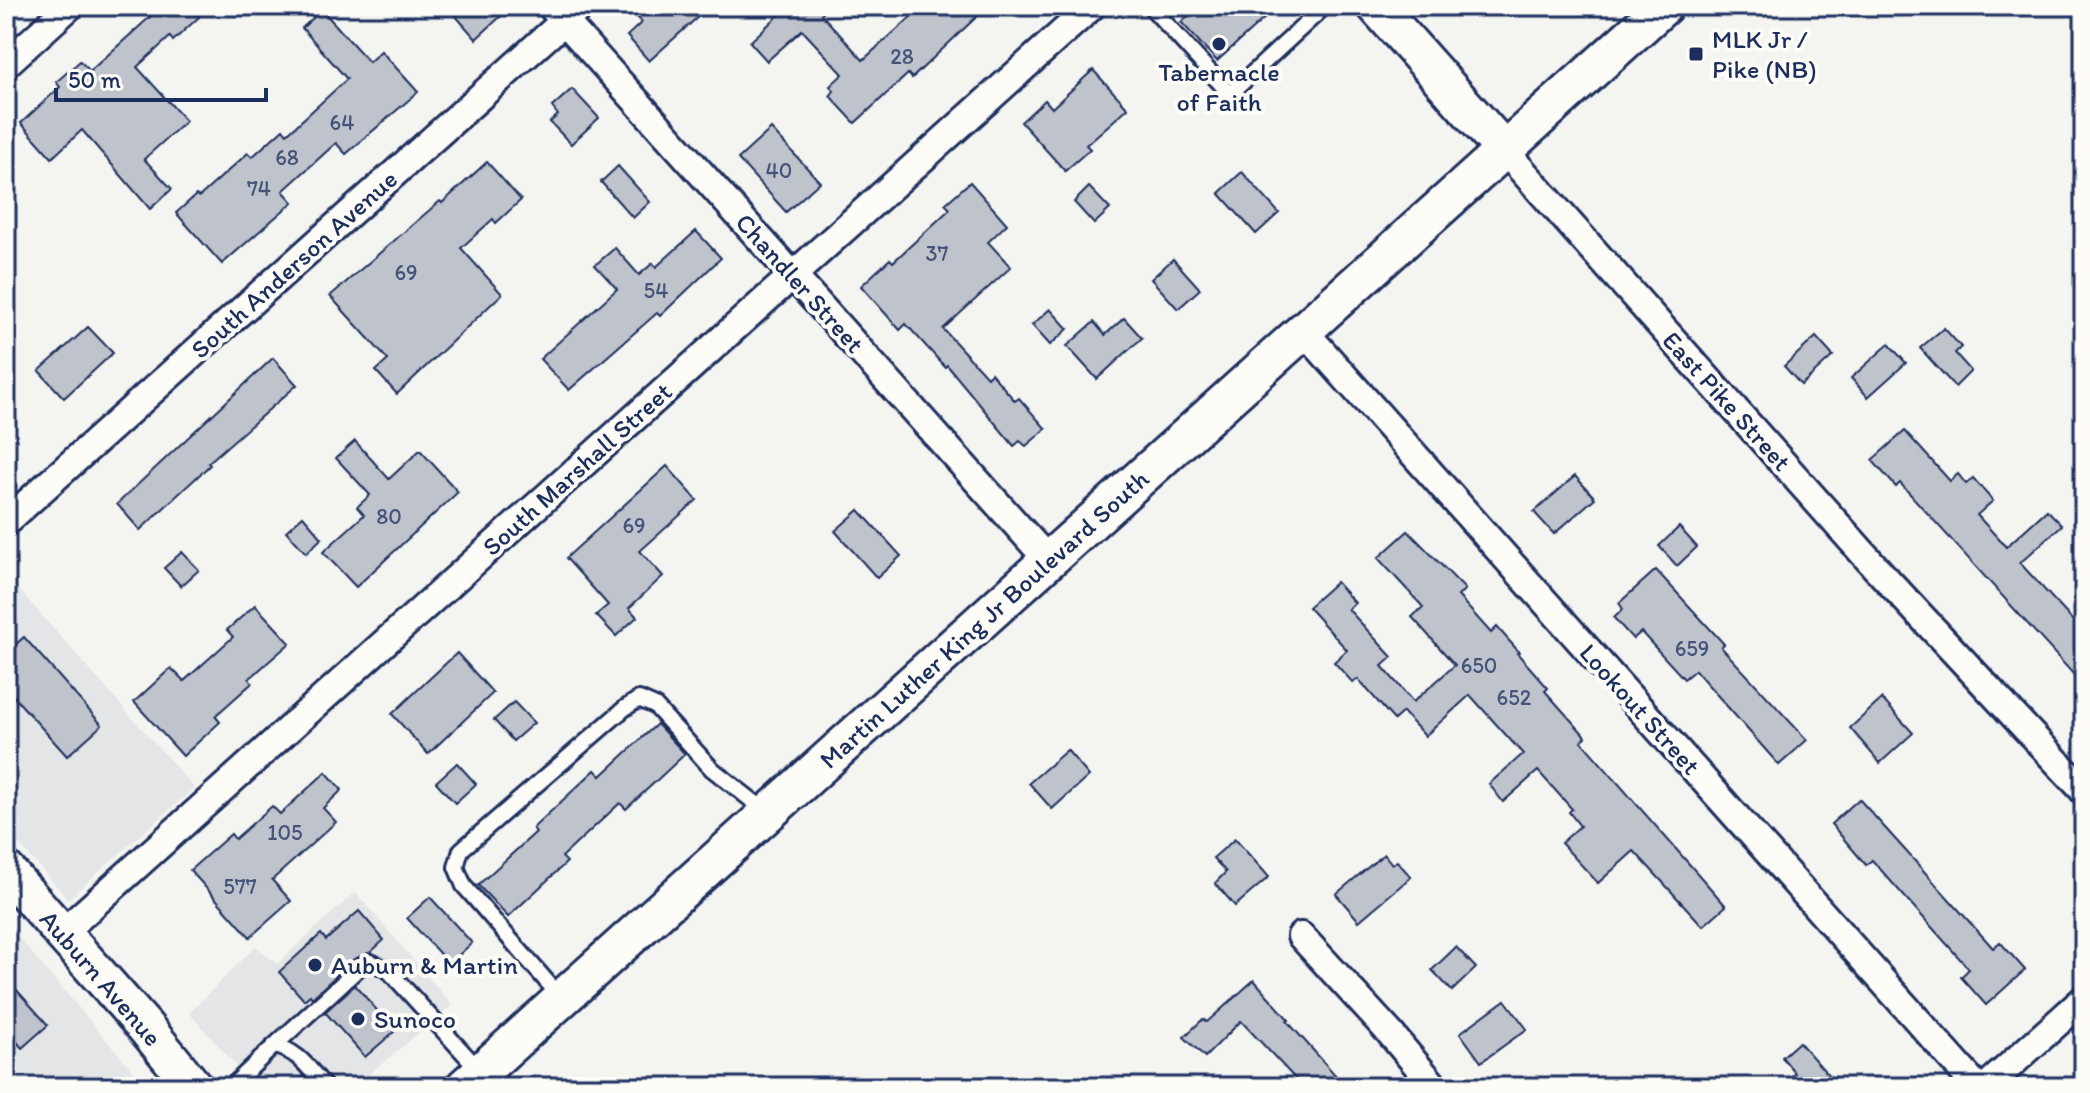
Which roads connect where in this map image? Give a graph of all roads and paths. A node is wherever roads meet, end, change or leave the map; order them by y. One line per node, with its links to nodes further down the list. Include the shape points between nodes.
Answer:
1 (70, 6): 8 (street)
2 (1092, 6): 10 (street, South Marshall Street)
3 (1150, 6): 4 (lane, via 1230,94)
4 (1325, 6)
5 (1376, 6): 9 (main road, East Pike Street)
6 (1664, 6): 9 (main road, Martin Luther King Jr Boulevard South)
7 (566, 11): 10 (street, Chandler Street); 12 (street, South Anderson Avenue)
8 (6, 64)
9 (1504, 150): 11 (main road, Martin Luther King Jr Boulevard South); 14 (street, East Pike Street, via 1878,570)
10 (793, 275): 13 (street, Chandler Street); 17 (street, South Marshall Street)
11 (1304, 331): 13 (main road, Martin Luther King Jr Boulevard South); 27 (street, Lookout Street)
12 (6, 522)
13 (1049, 561): 15 (main road, Martin Luther King Jr Boulevard South)
14 (2084, 791)
15 (768, 813): 19 (main road, Martin Luther King Jr Boulevard South); 19 (lane, via 712,769 655,706 639,699 461,850 456,867 464,886)
16 (10, 882): 17 (main road, Auburn Avenue)
17 (62, 933): 23 (main road, Auburn Avenue)
18 (1301, 936): 26 (street)
19 (562, 999): 22 (main road, Martin Luther King Jr Boulevard South)
20 (2084, 999): 28 (street)
21 (274, 1046): 22 (lane, via 371,962 388,970); 24 (lane); 25 (lane, via 287,1048)
22 (473, 1079)
23 (194, 1087)
24 (231, 1087)
25 (325, 1087)
26 (1435, 1087)
27 (1977, 1087)
28 (1986, 1087)

